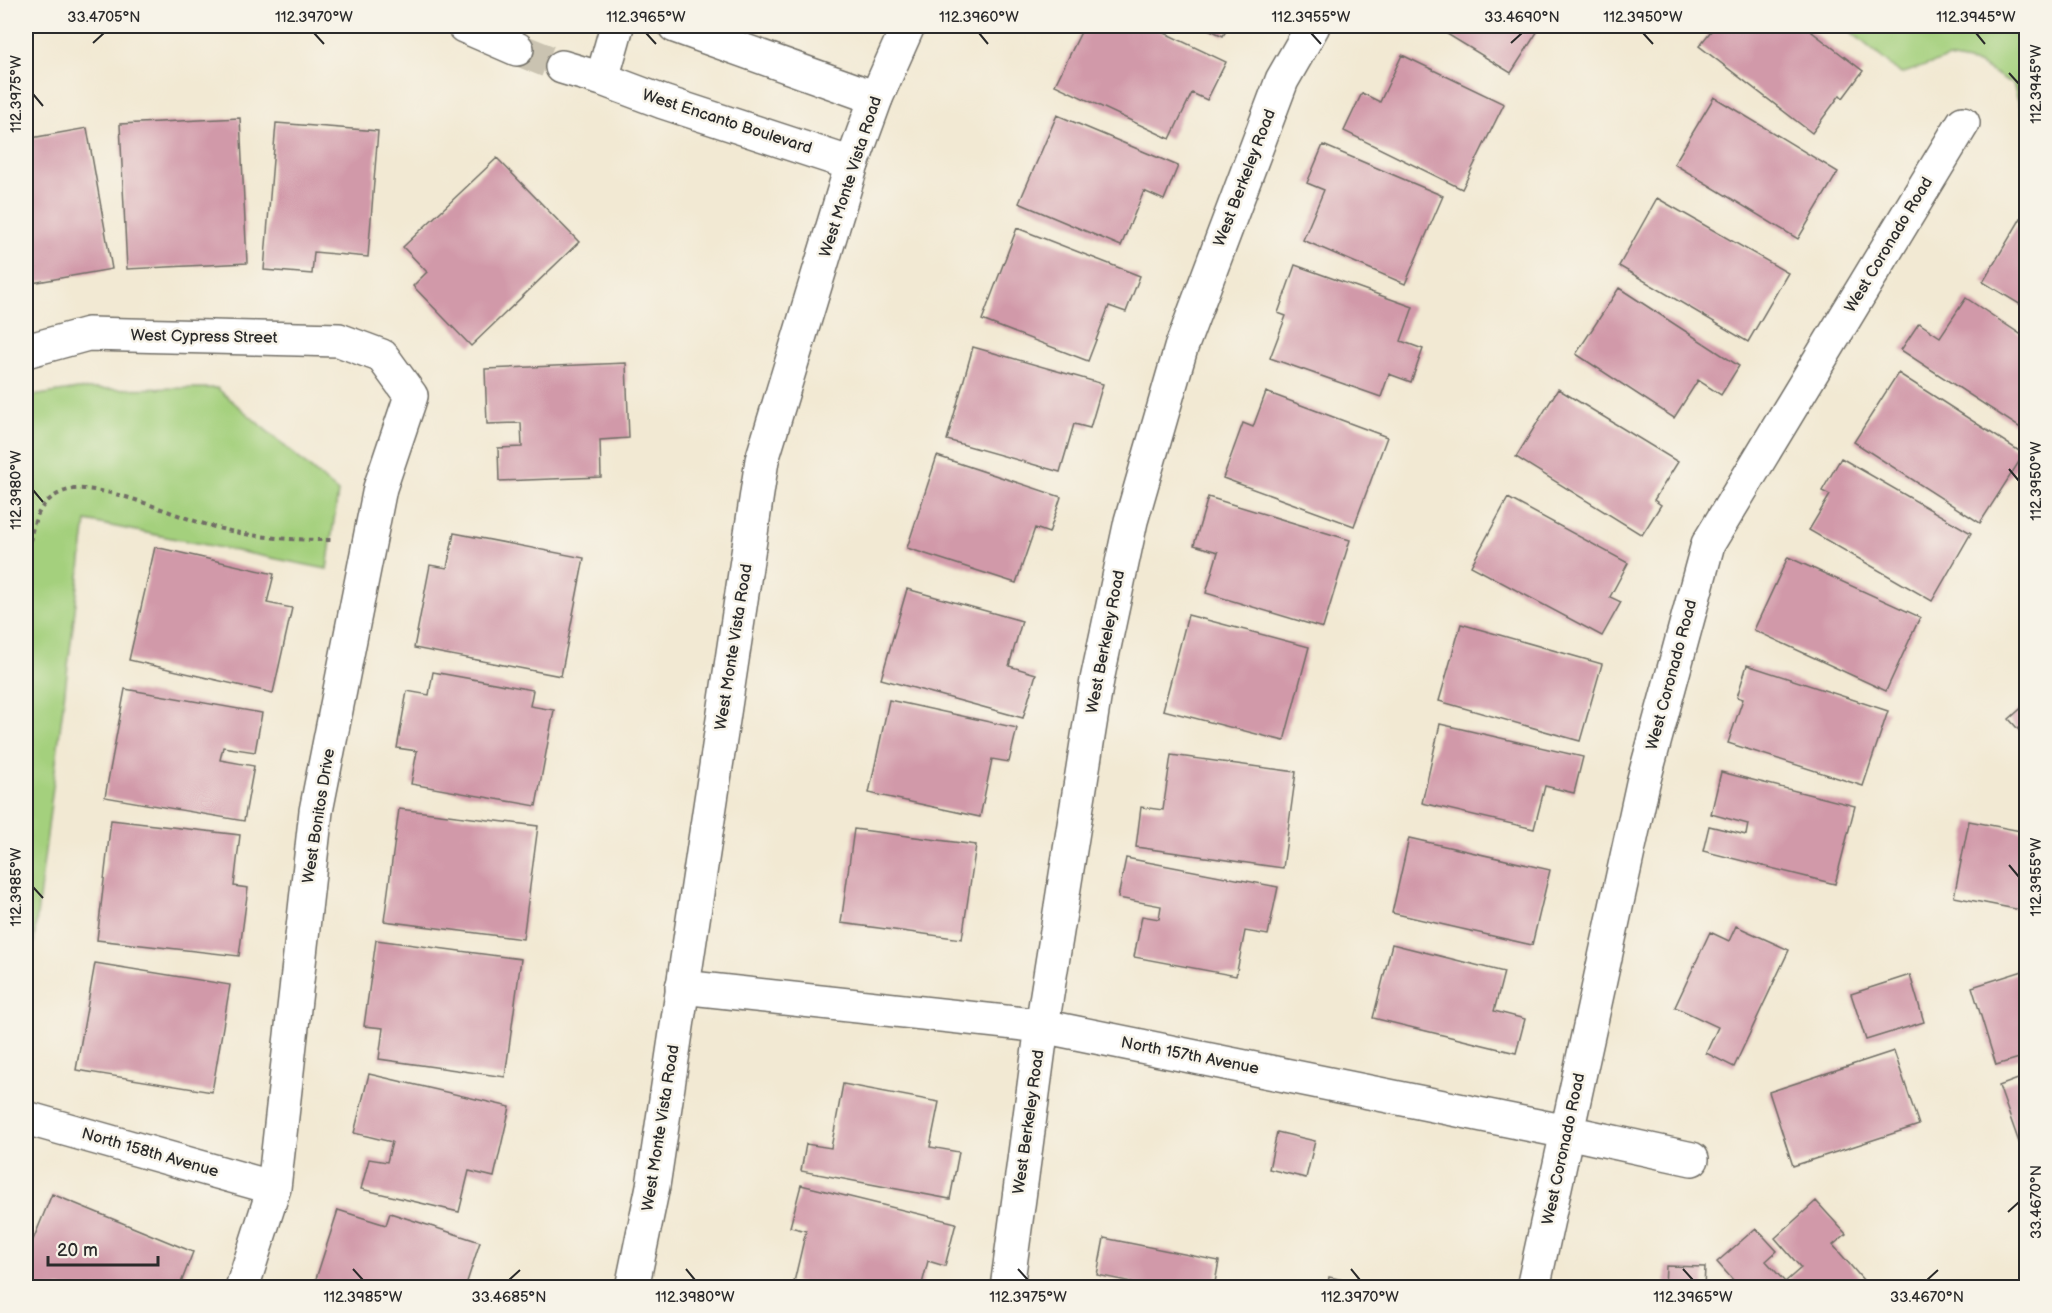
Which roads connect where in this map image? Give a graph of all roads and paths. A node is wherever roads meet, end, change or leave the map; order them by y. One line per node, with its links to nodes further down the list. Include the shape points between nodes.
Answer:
1 (464, 26): 6 (street)
2 (617, 26): 8 (street)
3 (675, 26): 9 (street)
4 (908, 26): 9 (street, West Monte Vista Road)
5 (1313, 26): 17 (street, West Berkeley Road, via 1282,80 1181,348 1131,521 1097,680)
6 (516, 49)
7 (562, 67): 8 (street, West Encanto Boulevard)
8 (602, 79): 11 (street, West Encanto Boulevard)
9 (876, 98): 11 (street, West Monte Vista Road)
10 (1963, 123): 19 (street, West Coronado Road, via 1708,544 1643,783)
11 (852, 164): 16 (street, West Monte Vista Road, via 762,460)
12 (26, 351): 13 (street, West Cypress Street, via 88,334 339,340)
13 (382, 356): 14 (street, West Bonitos Drive, via 411,396 380,488)
14 (368, 547): 15 (path, via 337,540 257,537 212,527 105,492 82,488 62,492 39,512 32,532); 21 (street, West Bonitos Drive, via 316,811)
15 (26, 658)
16 (682, 987): 17 (street, North 157th Avenue); 23 (street, West Monte Vista Road, via 653,1186)
17 (1042, 1026): 19 (street, North 157th Avenue); 24 (street, West Berkeley Road)
18 (26, 1118): 21 (street, North 158th Avenue)
19 (1568, 1132): 20 (street, North 157th Avenue); 25 (street, West Coronado Road)
20 (1692, 1159)
21 (274, 1188): 22 (street, West Bonitos Drive)
22 (242, 1287)
23 (632, 1287)
24 (1007, 1287)
25 (1533, 1287)

